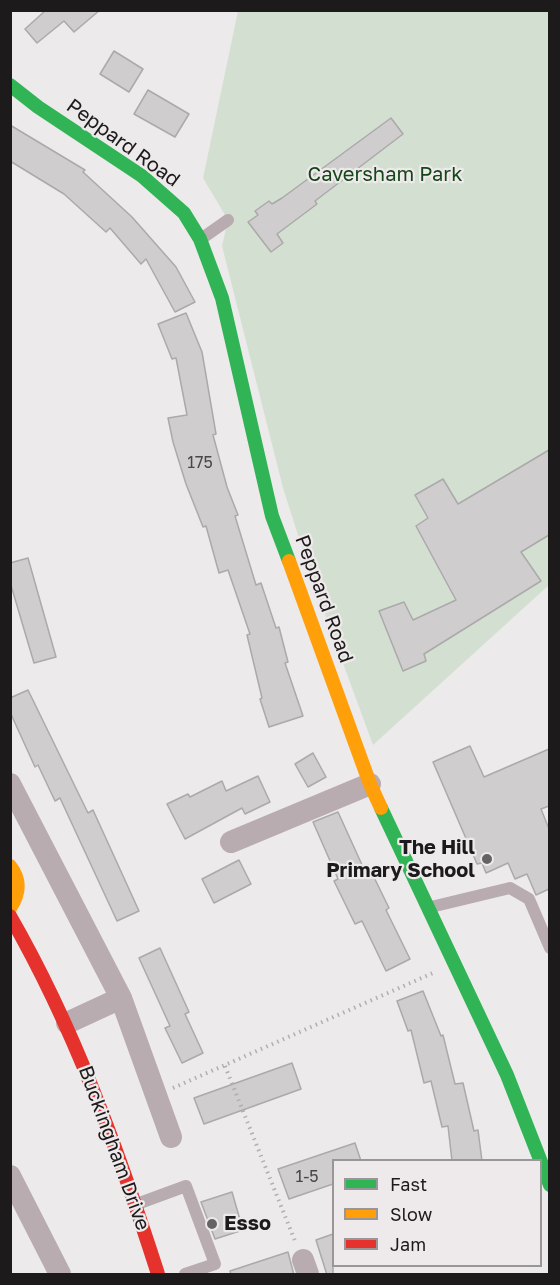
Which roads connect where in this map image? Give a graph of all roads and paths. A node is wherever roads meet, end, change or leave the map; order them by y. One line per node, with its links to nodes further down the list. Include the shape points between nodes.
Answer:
1 (11, 87): 3 (street, Peppard Road, via 142,176 184,213)
2 (228, 220): 3 (lane)
3 (200, 239): 5 (street, Peppard Road, via 222,298 272,516)
4 (10, 784): 13 (street)
5 (370, 784): 6 (street); 9 (street, Peppard Road)
6 (231, 842)
7 (10, 866): 8 (street, via 20,891)
8 (10, 908)
9 (427, 908): 11 (lane, via 510,888 529,899); 12 (street, Peppard Road)
10 (10, 916): 14 (street, Buckingham Drive)
11 (549, 948)
12 (454, 964): 15 (path); 18 (street, Peppard Road, via 507,1076)
13 (121, 998): 14 (street); 16 (street)
14 (67, 1023): 22 (street, Buckingham Drive)
15 (225, 1066): 16 (path); 23 (path)
16 (156, 1095): 17 (street)
17 (171, 1137)
18 (540, 1159)
19 (542, 1164): 21 (street, Peppard Road)
20 (10, 1176): 24 (street)
21 (549, 1185)
22 (136, 1205): 25 (street, Buckingham Drive); 26 (lane, via 186,1186 215,1264)
23 (305, 1267)
24 (60, 1275)
25 (158, 1275)
26 (185, 1275)

